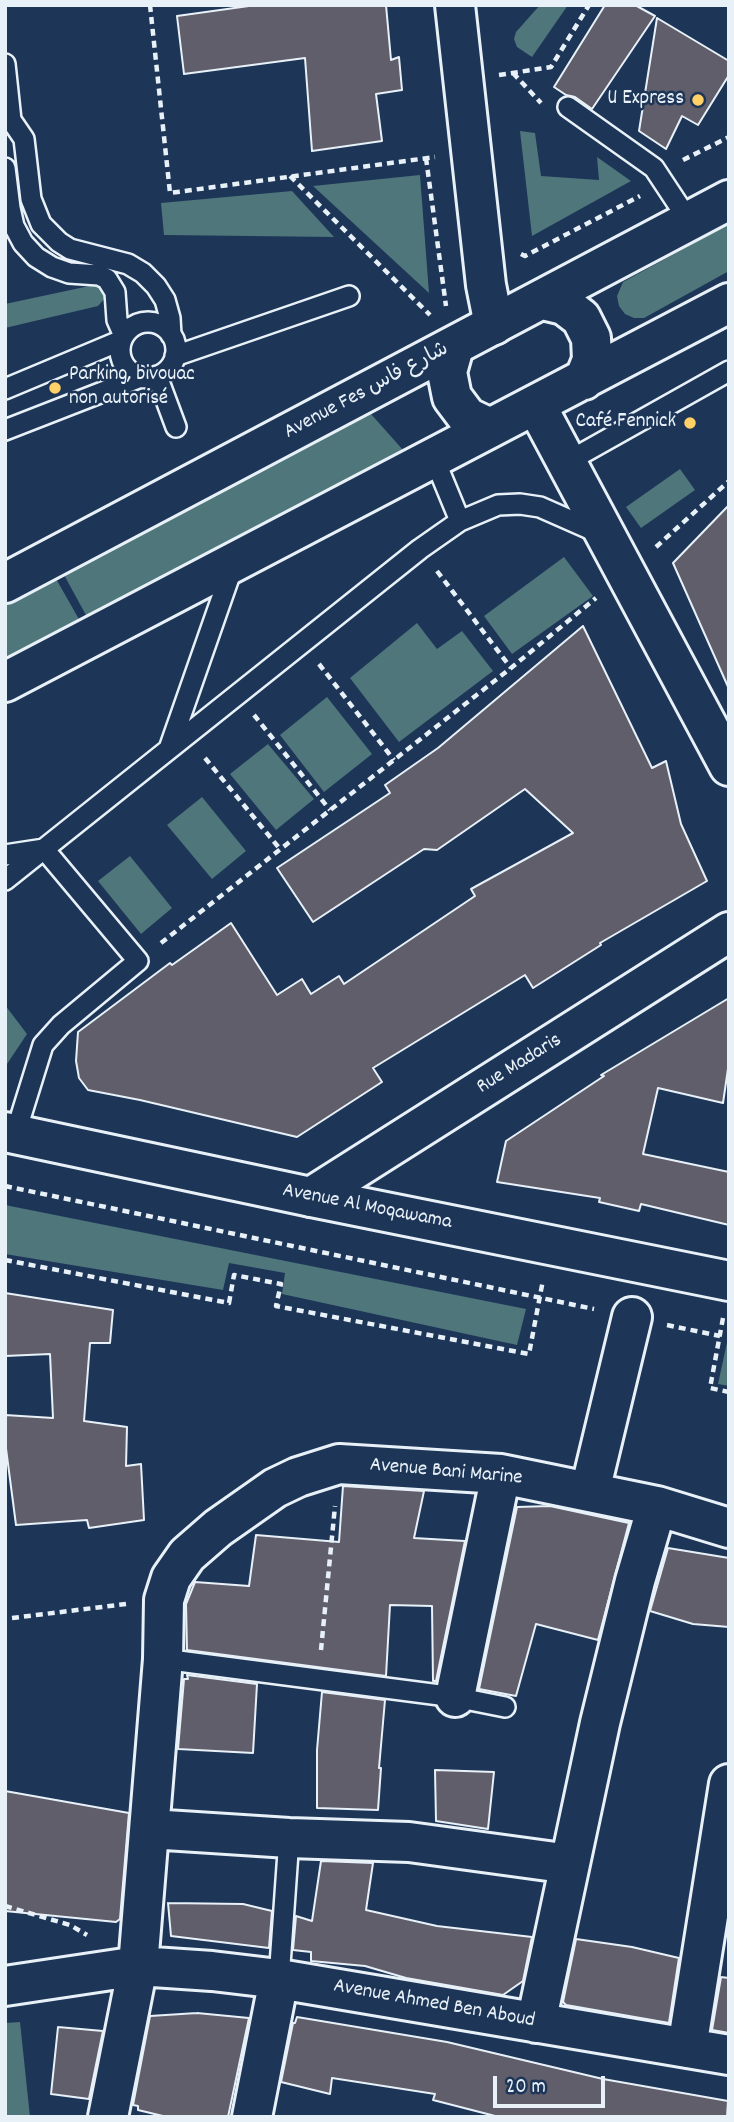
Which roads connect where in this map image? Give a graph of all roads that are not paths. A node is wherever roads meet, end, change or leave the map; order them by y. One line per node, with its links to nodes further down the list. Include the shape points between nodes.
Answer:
1 (456, 5): 11 (street, via 481,78 471,152)
2 (5, 64): 4 (lane)
3 (568, 107): 7 (lane, via 654,168)
4 (8, 125): 12 (lane, via 24,139 31,200 41,224 59,243 143,273 165,300)
5 (5, 168): 13 (lane, via 14,226 23,243 52,267 107,279 116,292)
6 (729, 200): 7 (street, Avenue Fes شارع فاس)
7 (689, 221): 9 (street, Avenue Fes شارع فاس)
8 (349, 296): 15 (lane)
9 (543, 300): 11 (street, Avenue Fes شارع فاس); 18 (street, via 564,305 581,318 591,338 592,360)
10 (729, 303): 18 (street)
11 (495, 325): 14 (street, Avenue Fes شارع فاس)
12 (171, 335): 13 (lane, via 147,322 130,328); 15 (lane)
13 (123, 338): 17 (lane, via 125,367); 19 (lane)
14 (454, 347): 22 (street, via 447,372 452,397 467,417); 29 (street, Avenue Fes شارع فاس)
15 (175, 356): 17 (lane, via 171,365)
16 (729, 371): 25 (lane)
17 (149, 377): 21 (lane); 23 (lane)
18 (584, 380): 20 (street)
19 (5, 389)
20 (536, 405): 22 (street); 25 (street)
21 (176, 427)
22 (490, 428): 24 (street)
23 (5, 430)
24 (434, 458): 26 (lane); 28 (street)
25 (567, 461): 27 (street)
26 (460, 521): 27 (lane, via 498,505 520,504 540,507); 31 (lane)
27 (607, 536): 32 (street)
28 (234, 562): 30 (street); 31 (lane)
29 (5, 583)
30 (5, 682)
31 (168, 750): 33 (lane)
32 (729, 766)
33 (44, 849): 34 (lane); 35 (lane); 37 (lane, via 138,961 43,1045)
34 (5, 855)
35 (5, 880)
36 (729, 932): 38 (street, Rue Madaris)
37 (10, 1133): 38 (street, Avenue Al Moqawama)
38 (311, 1197): 39 (street, Avenue Al Moqawama, via 550,1245)
39 (727, 1295)
40 (632, 1317): 42 (street)
41 (501, 1474): 42 (street, Avenue Bani Marine); 45 (street, Avenue Bani Marine, via 338,1464 298,1477 251,1504 187,1555 171,1578 164,1600); 46 (street)
42 (590, 1491): 43 (street, Avenue Bani Marine)
43 (657, 1506): 44 (street, Avenue Bani Marine); 51 (street, via 600,1723)
44 (729, 1528)
45 (163, 1659): 46 (lane); 49 (street)
46 (455, 1697): 47 (lane)
47 (505, 1707)
48 (729, 1784): 56 (street)
49 (150, 1829): 50 (street); 52 (street)
50 (289, 1838): 51 (street, via 409,1843); 53 (lane)
51 (570, 1864): 55 (street)
52 (138, 1966): 53 (street, Avenue Ahmed Ben Aboud); 54 (street, Avenue Ahmed Ben Aboud); 58 (street)
53 (279, 1979): 55 (street, Avenue Ahmed Ben Aboud); 59 (street)
54 (5, 1986)
55 (536, 2023): 56 (street, Avenue Ahmed Ben Aboud)
56 (687, 2048): 57 (street, Avenue Ahmed Ben Aboud)
57 (729, 2055)
58 (111, 2116)
59 (252, 2117)

